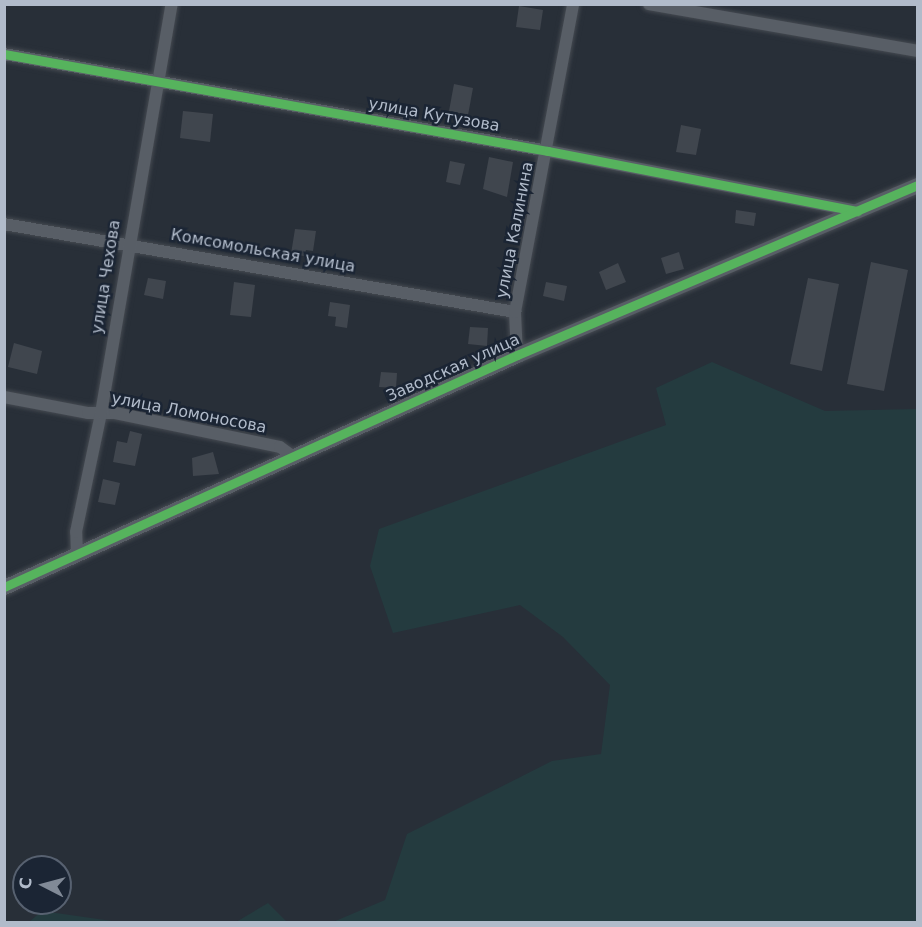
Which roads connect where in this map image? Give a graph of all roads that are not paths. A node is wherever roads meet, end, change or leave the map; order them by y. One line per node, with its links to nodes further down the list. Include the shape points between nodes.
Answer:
1 (172, 4): 6 (street, улица Чехова)
2 (573, 4): 7 (street, улица Калинина)
3 (649, 4): 4 (street)
4 (918, 51)
5 (4, 54): 6 (street, улица Кутузова)
6 (159, 82): 7 (street, улица Кутузова); 11 (street, улица Чехова)
7 (548, 151): 9 (street, улица Кутузова); 12 (street, улица Калинина)
8 (918, 185): 9 (street, Заводская улица)
9 (857, 211): 13 (street, Заводская улица)
10 (4, 224): 11 (street, Комсомольская улица)
11 (128, 243): 12 (street, Комсомольская улица); 15 (street, улица Чехова)
12 (515, 312): 13 (street, улица Калинина)
13 (517, 356): 16 (street, Заводская улица)
14 (4, 397): 15 (street, улица Ломоносова)
15 (101, 413): 16 (street, улица Ломоносова, via 280,447); 17 (street, улица Чехова, via 76,532)
16 (294, 457): 17 (street, Заводская улица)
17 (77, 555): 18 (street, Заводская улица)
18 (4, 587)

